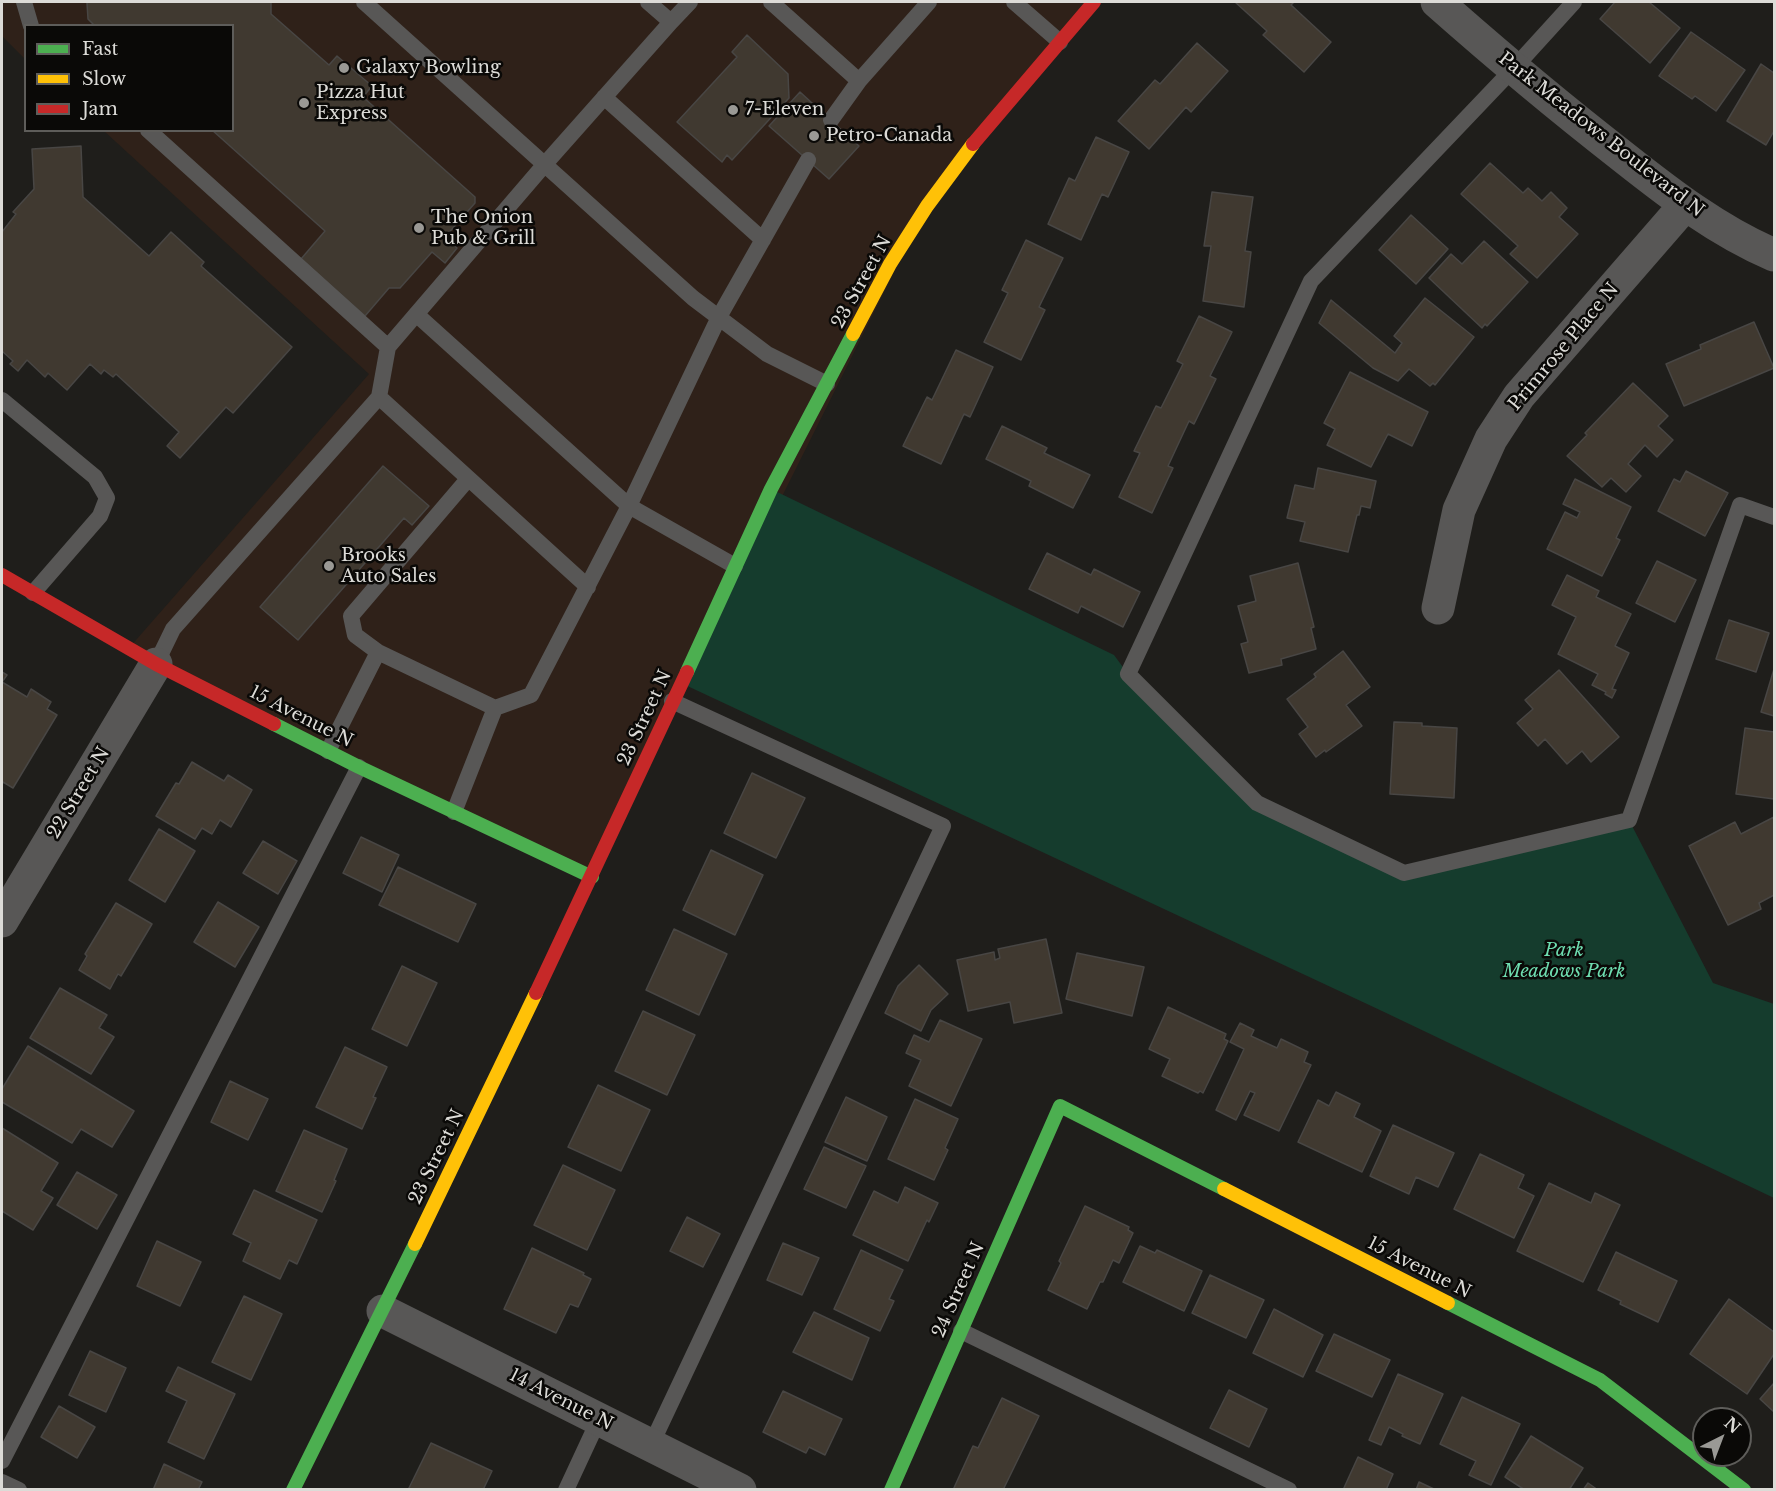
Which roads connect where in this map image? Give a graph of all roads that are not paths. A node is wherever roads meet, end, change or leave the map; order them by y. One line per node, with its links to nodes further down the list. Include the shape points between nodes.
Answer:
1 (24, 2): 12 (lane)
2 (364, 2): 20 (lane)
3 (648, 2): 11 (lane)
4 (690, 2): 11 (lane)
5 (771, 2): 15 (lane)
6 (929, 2): 15 (lane)
7 (1014, 2): 13 (lane)
8 (1094, 2): 13 (street, 23 Street N)
9 (1437, 2): 14 (street, Park Meadows Boulevard N)
10 (1574, 2): 14 (lane)
11 (671, 22): 16 (lane)
12 (30, 24)
13 (1060, 42): 27 (street, 23 Street N, via 927,206 890,264)
14 (1514, 68): 21 (street, Park Meadows Boulevard N); 32 (lane, via 1311,281 1128,674 1257,803 1404,873 1629,820 1740,505)
15 (859, 81): 17 (lane)
16 (604, 97): 20 (lane); 22 (lane)
17 (831, 120)
18 (150, 132): 26 (lane)
19 (808, 160): 22 (lane)
20 (545, 164): 24 (lane); 25 (lane)
21 (1685, 205): 23 (street, Park Meadows Boulevard N); 37 (street, Primrose Place N, via 1519,396 1491,439 1459,510)
22 (763, 240): 25 (lane)
23 (1774, 255)
24 (416, 315): 26 (lane); 31 (lane)
25 (719, 317): 27 (lane, via 767,354); 31 (lane)
26 (388, 347): 28 (lane)
27 (827, 384): 33 (street, 23 Street N)
28 (379, 397): 30 (lane); 39 (lane, via 173,628)
29 (2, 400): 36 (lane, via 95,477 107,498 100,516)
30 (468, 478): 35 (lane); 38 (lane, via 351,616 355,635)
31 (629, 506): 33 (lane); 35 (lane)
32 (1774, 517)
33 (735, 566): 40 (street, 23 Street N)
34 (2, 575): 36 (street, 15 Avenue N)
35 (588, 587): 41 (lane, via 531,695)
36 (33, 593): 39 (street, 15 Avenue N)
37 (1438, 608)
38 (378, 652): 41 (lane); 42 (lane)
39 (156, 664): 42 (street, 15 Avenue N); 46 (street, 22 Street N)
40 (672, 701): 45 (street, 23 Street N); 51 (lane, via 943,826)
41 (495, 708): 44 (lane)
42 (328, 751): 43 (street, 15 Avenue N)
43 (359, 767): 44 (street, 15 Avenue N); 52 (lane)
44 (454, 812): 45 (street, 15 Avenue N)
45 (592, 877): 48 (street, 23 Street N)
46 (4, 914)
47 (1060, 1106): 49 (street, 24 Street N); 60 (street, 15 Avenue N, via 1600,1380)
48 (383, 1311): 50 (street, 14 Avenue N); 55 (street, 23 Street N)
49 (961, 1331): 58 (street, 24 Street N); 59 (lane)
50 (599, 1419): 51 (street, 14 Avenue N); 56 (lane)
51 (651, 1445): 57 (street, 14 Avenue N)
52 (2, 1461)
53 (2, 1482): 54 (lane)
54 (19, 1490)
55 (293, 1490)
56 (566, 1490)
57 (740, 1490)
58 (891, 1490)
59 (1289, 1490)
60 (1744, 1490)

